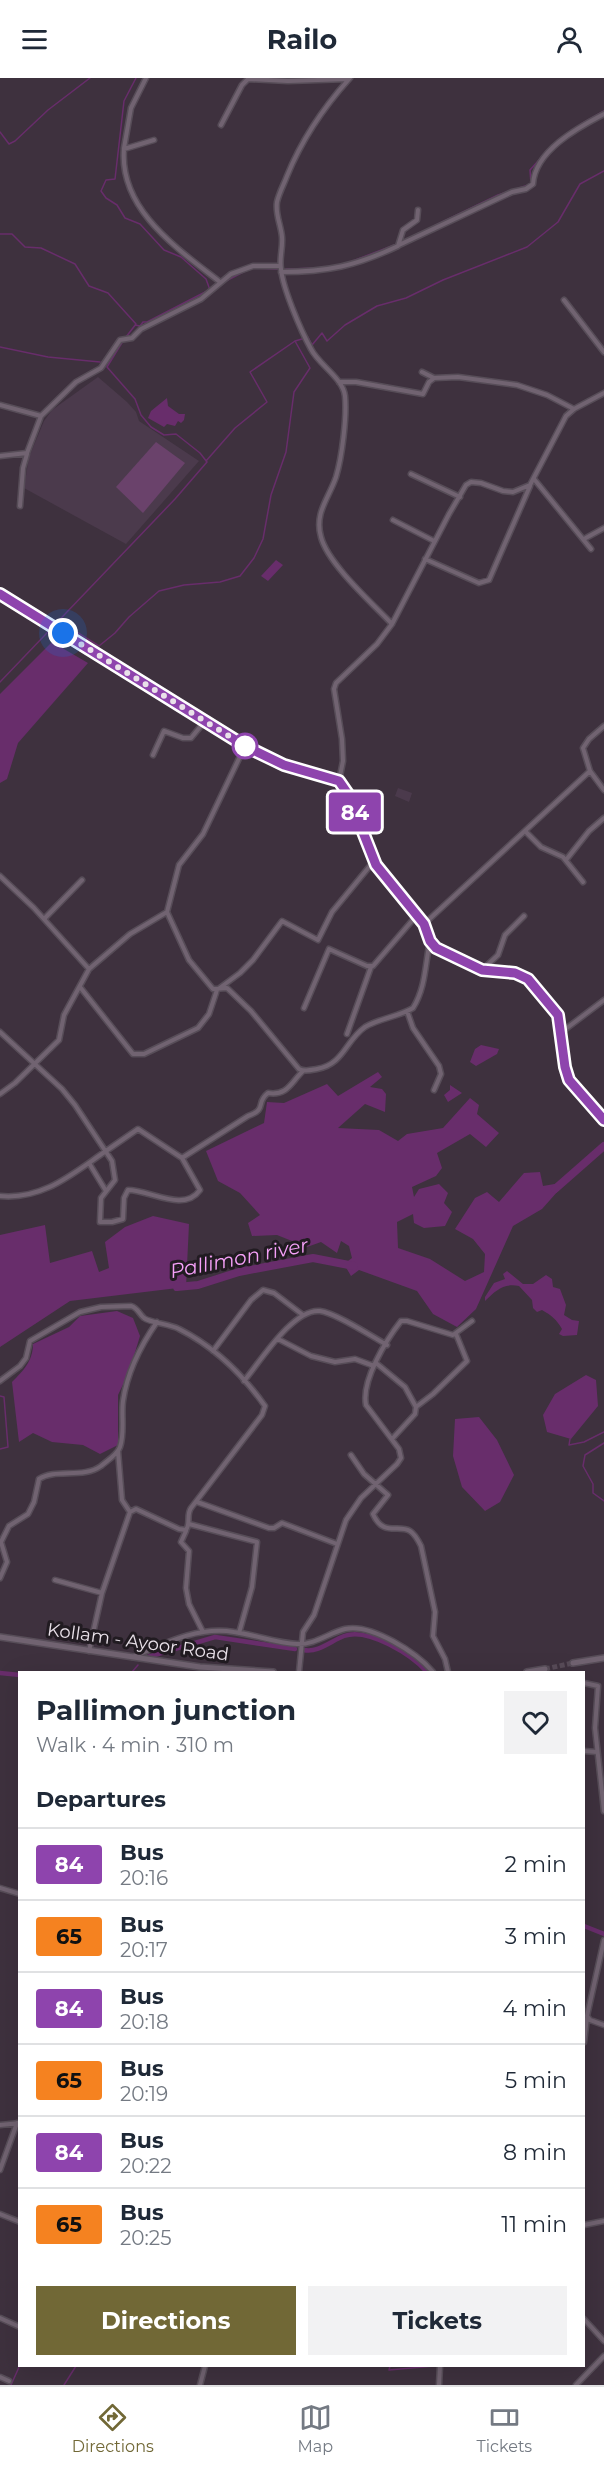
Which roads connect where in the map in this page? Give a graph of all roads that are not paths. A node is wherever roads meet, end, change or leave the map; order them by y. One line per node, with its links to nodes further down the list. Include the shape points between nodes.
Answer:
1 (146, 78): 7 (street, via 131,108)
2 (247, 78): 3 (street); 5 (street)
3 (350, 78): 10 (street, via 306,134 277,201 283,250)
4 (604, 114): 9 (street, via 552,149 534,171 533,184 526,189)
5 (220, 125)
6 (154, 140): 7 (street)
7 (123, 151): 12 (street, via 129,190 148,217)
8 (418, 210): 9 (street, via 417,219 401,233)
9 (399, 244): 11 (street, via 366,261 319,272)
10 (280, 266): 11 (street); 12 (street, via 253,266 231,274)
11 (281, 272): 17 (street, via 311,349)
12 (219, 284): 21 (street, via 201,298 120,340 101,368 76,382)
13 (564, 300): 14 (street)
14 (604, 352)
15 (422, 372): 16 (street)
16 (434, 378): 17 (street, via 423,394); 20 (street, via 458,377 517,385)
17 (339, 382): 36 (street, via 345,395 340,458 335,480 320,509 318,526 321,539 343,574)
18 (604, 393): 20 (street)
19 (0, 405): 21 (street)
20 (574, 409): 25 (street, via 566,416)
21 (40, 416): 22 (street)
22 (27, 453): 23 (street); 28 (street)
23 (0, 456)
24 (411, 474): 27 (street)
25 (534, 479): 26 (street); 31 (street)
26 (530, 485): 27 (street, via 513,492 471,482); 34 (street, via 489,580 479,583)
27 (460, 497): 32 (street)
28 (20, 506)
29 (393, 520): 32 (street)
30 (604, 528): 31 (street)
31 (584, 539): 33 (street)
32 (434, 541): 34 (street)
33 (591, 549)
34 (425, 559): 36 (street)
35 (0, 594): 37 (street)
36 (392, 624): 42 (street, via 336,683 343,762)
37 (205, 721): 39 (street); 40 (street, via 191,738 165,731)
38 (604, 726): 41 (street, via 583,748)
39 (245, 746): 42 (street, via 284,765); 51 (street, via 203,834 179,865)
40 (153, 754)
41 (590, 771): 43 (street); 45 (street)
42 (339, 781): 47 (street, via 348,794)
43 (604, 790)
44 (604, 818): 46 (street)
45 (525, 832): 46 (street); 55 (street)
46 (566, 860): 50 (street)
47 (374, 861): 52 (street); 61 (street, via 332,912 318,940 282,921 253,960)
48 (0, 876): 54 (street)
49 (82, 880): 54 (street)
50 (582, 882)
51 (167, 912): 58 (street, via 130,934); 61 (street, via 189,960)
52 (417, 915): 55 (street); 57 (street)
53 (524, 916): 59 (street, via 504,935 498,955)
54 (44, 919): 58 (street)
55 (424, 924): 56 (street)
56 (430, 941): 59 (street, via 436,948); 64 (street, via 424,982 417,1001)
57 (371, 966): 63 (street, via 329,949); 66 (street)
58 (89, 969): 60 (street)
59 (482, 970): 67 (street, via 515,973 528,979 558,1015)
60 (80, 987): 61 (street, via 138,1056 198,1028 209,1014); 68 (street, via 64,1015 59,1040)
61 (217, 990): 69 (street, via 227,988 239,998)
62 (604, 1000): 67 (street)
63 (304, 1008)
64 (407, 1011): 69 (street, via 375,1022 354,1036 336,1062); 70 (street, via 413,1028 439,1066 440,1077)
65 (0, 1032): 68 (street)
66 (347, 1034)
67 (559, 1034): 72 (street, via 569,1080)
68 (34, 1065): 71 (street); 73 (street, via 68,1097)
69 (303, 1071): 74 (street, via 288,1090 268,1093 260,1110)
70 (434, 1090)
71 (0, 1094)
72 (604, 1120)
73 (106, 1151): 74 (street, via 138,1130); 75 (street); 76 (street, via 114,1164 115,1180)
74 (182, 1158): 76 (street, via 200,1190 190,1198 128,1190 123,1219 100,1222 100,1200)
75 (90, 1162): 76 (street); 77 (street, via 51,1188)
76 (106, 1191)
77 (0, 1196)
78 (303, 1315): 82 (street); 83 (street, via 325,1312); 84 (street, via 274,1293 263,1290 251,1300)
79 (158, 1321): 84 (street, via 193,1336); 86 (street, via 145,1318 131,1306 80,1312 30,1341 26,1358); 90 (street, via 144,1340 126,1388)
80 (472, 1321): 81 (street)
81 (456, 1334): 83 (street, via 403,1321); 88 (street, via 467,1361)
82 (278, 1339): 85 (street, via 311,1356 335,1362 355,1359); 87 (street)
83 (387, 1345): 85 (street)
84 (213, 1352): 87 (street)
85 (375, 1365): 88 (street, via 405,1387); 89 (street, via 365,1386 366,1405)
86 (0, 1381)
87 (244, 1381): 93 (street, via 265,1411)
88 (416, 1407): 89 (street, via 415,1414)
89 (392, 1440): 92 (street, via 400,1452 400,1461)
90 (118, 1451): 94 (street, via 122,1500); 98 (street, via 88,1472 39,1479 31,1510 9,1526 1,1542 7,1562)
91 (351, 1455): 92 (street)
92 (375, 1484): 97 (street, via 352,1510); 113 (street, via 388,1496 374,1517 388,1528 408,1530 421,1546 436,1615 433,1636)
93 (197, 1502): 95 (street, via 189,1511); 97 (street, via 269,1528 282,1523)
94 (130, 1512): 96 (street, via 136,1509); 100 (street)
95 (189, 1524): 96 (street); 102 (street, via 257,1542 252,1587)
96 (186, 1530): 101 (street, via 181,1542 189,1551 186,1588)
97 (337, 1544): 104 (street)
98 (0, 1578)
99 (55, 1580): 100 (street)
100 (102, 1593): 105 (street)
101 (202, 1632): 102 (street); 106 (street)
102 (239, 1633): 104 (street)
103 (0, 1637): 105 (main road, Kollam - Ayoor Road)
104 (301, 1645): 111 (street); 112 (street, via 347,1629 363,1629 405,1649)
105 (89, 1652): 106 (main road, Kollam - Ayoor Road)
106 (129, 1658): 110 (main road, Kollam - Ayoor Road)
107 (604, 1658): 108 (main road)
108 (573, 1663)
109 (545, 1669): 114 (main road)
110 (239, 1671)
111 (299, 1671)
112 (432, 1671)
113 (448, 1671)
114 (533, 1671)
115 (585, 1683): 117 (street, via 598,1686)
116 (585, 1751): 117 (street)
117 (597, 1752): 118 (street)
118 (604, 1804): 119 (street)
119 (604, 1811)
120 (0, 1888): 121 (street)
121 (18, 1893)
122 (604, 1940): 123 (street)
123 (587, 2018): 124 (street); 125 (street)
124 (604, 2025)
125 (585, 2034)
126 (18, 2123): 127 (street); 128 (street)
127 (0, 2125)
128 (0, 2170)
129 (0, 2214): 130 (street)
130 (18, 2221)
131 (604, 2221): 132 (street)
132 (585, 2225)
133 (0, 2318): 135 (street)
134 (585, 2320): 136 (street)
135 (18, 2325)
136 (604, 2341)
137 (604, 2356): 144 (street)
138 (205, 2367): 142 (street)
139 (440, 2367): 143 (street)
140 (0, 2378): 141 (street)
141 (9, 2381)
142 (200, 2385)
143 (439, 2385)
144 (576, 2385)

